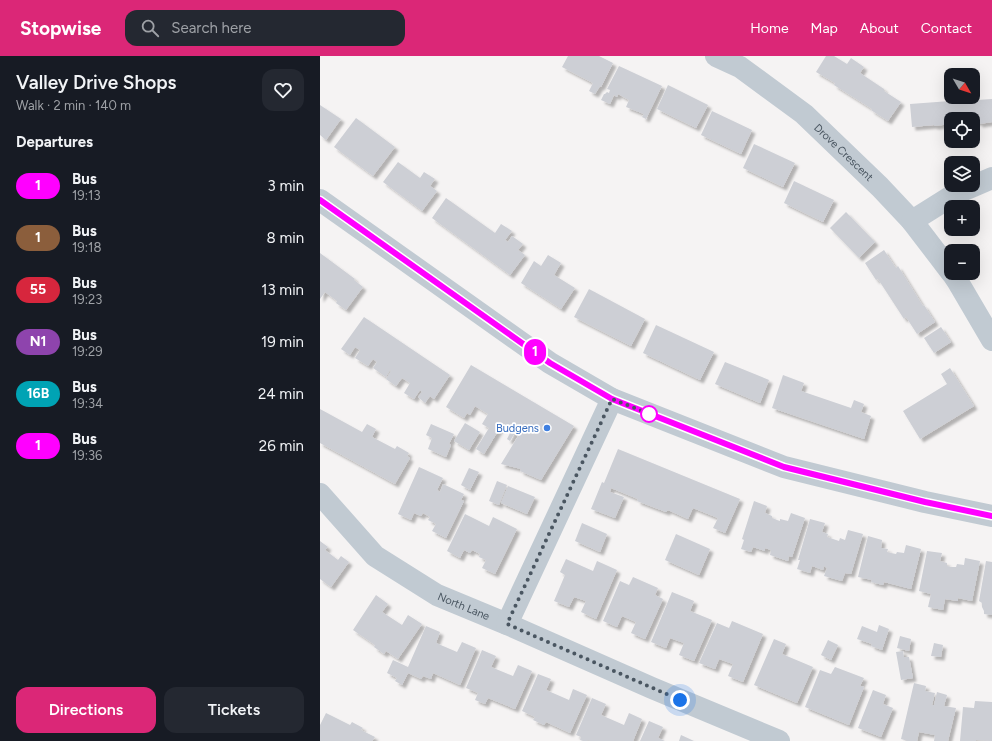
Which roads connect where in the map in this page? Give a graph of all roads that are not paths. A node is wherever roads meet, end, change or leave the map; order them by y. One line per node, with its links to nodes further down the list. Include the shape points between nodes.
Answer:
1 (716, 56): 4 (street, Drove Crescent, via 740,67 804,114)
2 (992, 178): 4 (street, via 955,194)
3 (320, 200): 8 (street, via 550,363)
4 (912, 221): 5 (street, Drove Crescent)
5 (944, 264)
6 (956, 280): 7 (street, Drove Crescent)
7 (992, 340)
8 (612, 399): 10 (street, via 784,467); 11 (street)
9 (320, 494): 11 (street, North Lane, via 375,556 437,595)
10 (992, 516)
11 (507, 624): 12 (street, North Lane)
12 (779, 741)

